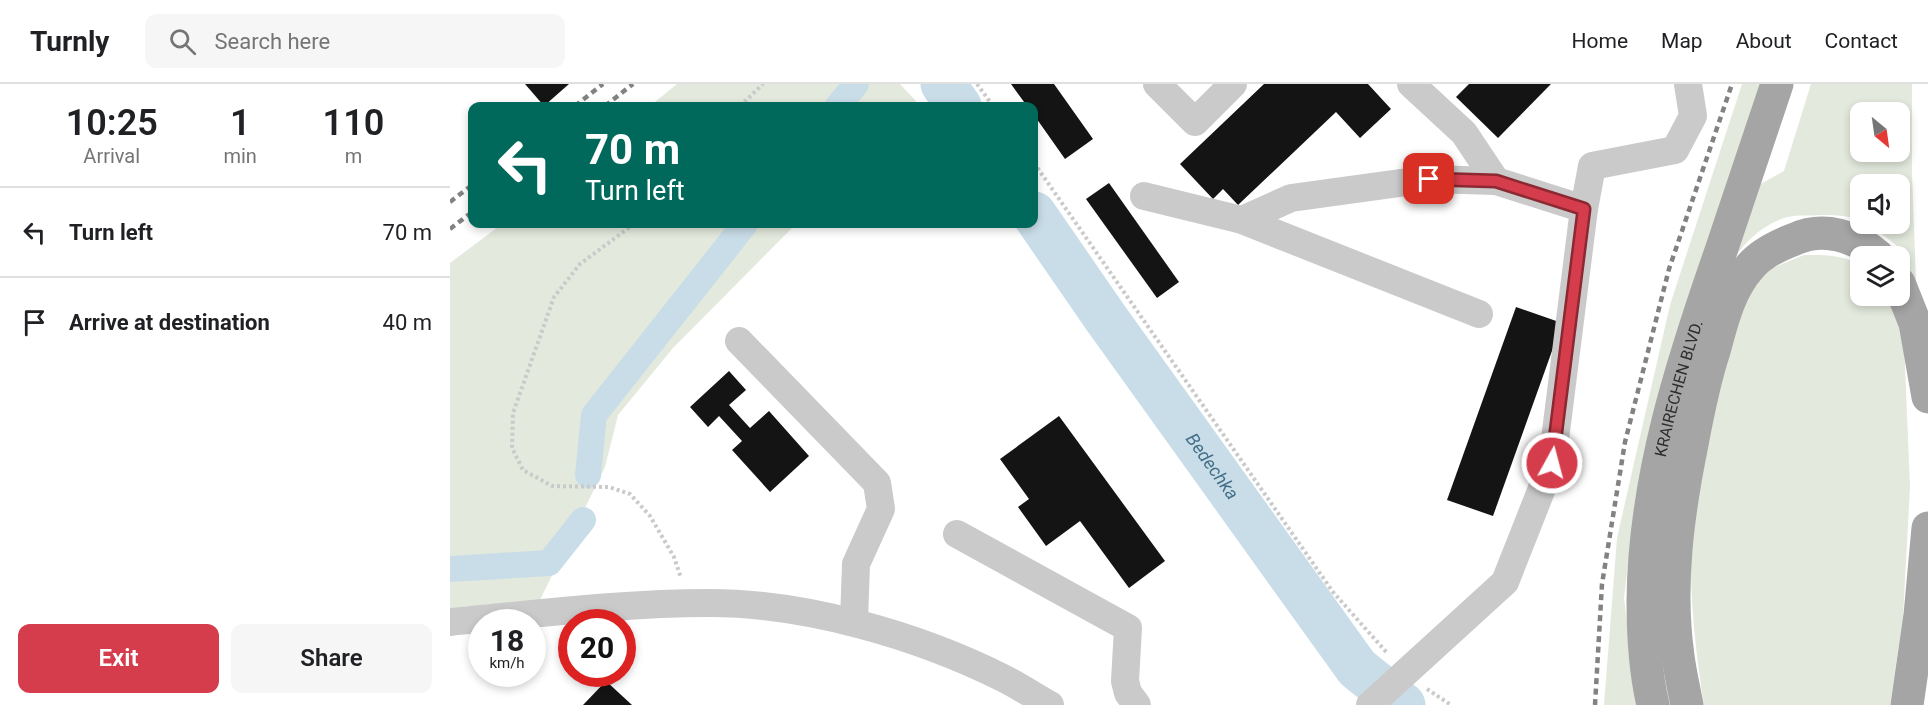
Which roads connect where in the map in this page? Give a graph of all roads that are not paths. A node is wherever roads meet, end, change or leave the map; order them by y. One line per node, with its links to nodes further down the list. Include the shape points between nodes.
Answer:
1 (1157, 84): 2 (lane, via 1195,122)
2 (1233, 84)
3 (1411, 84): 6 (lane, via 1464,133)
4 (1688, 84): 8 (lane, via 1693,116 1675,150 1592,166)
5 (1777, 84): 22 (main road, KRAIRECHEN BLVD., via 1692,335 1648,512 1643,637)
6 (1496, 181): 8 (lane); 9 (lane, via 1429,179 1291,198)
7 (1144, 196): 9 (lane)
8 (1584, 209): 21 (lane, via 1552,463 1505,582)
9 (1242, 220): 12 (lane)
10 (1865, 246): 23 (main road, KRAIRECHEN BLVD., via 1838,233 1806,234 1777,246 1749,267 1729,302 1705,379 1675,542 1677,654)
11 (1908, 306): 14 (main road, via 1915,323)
12 (1479, 314)
13 (739, 341): 17 (lane, via 877,483 882,509 856,564)
14 (1928, 398)
15 (1928, 528): 24 (main road)
16 (957, 534): 20 (lane, via 1128,628 1125,681)
17 (854, 621): 18 (lane, via 710,603); 19 (lane, via 992,673)
18 (450, 622)
19 (1050, 705)
20 (1137, 705)
21 (1370, 705)
22 (1653, 705)
23 (1687, 705)
24 (1907, 705)

